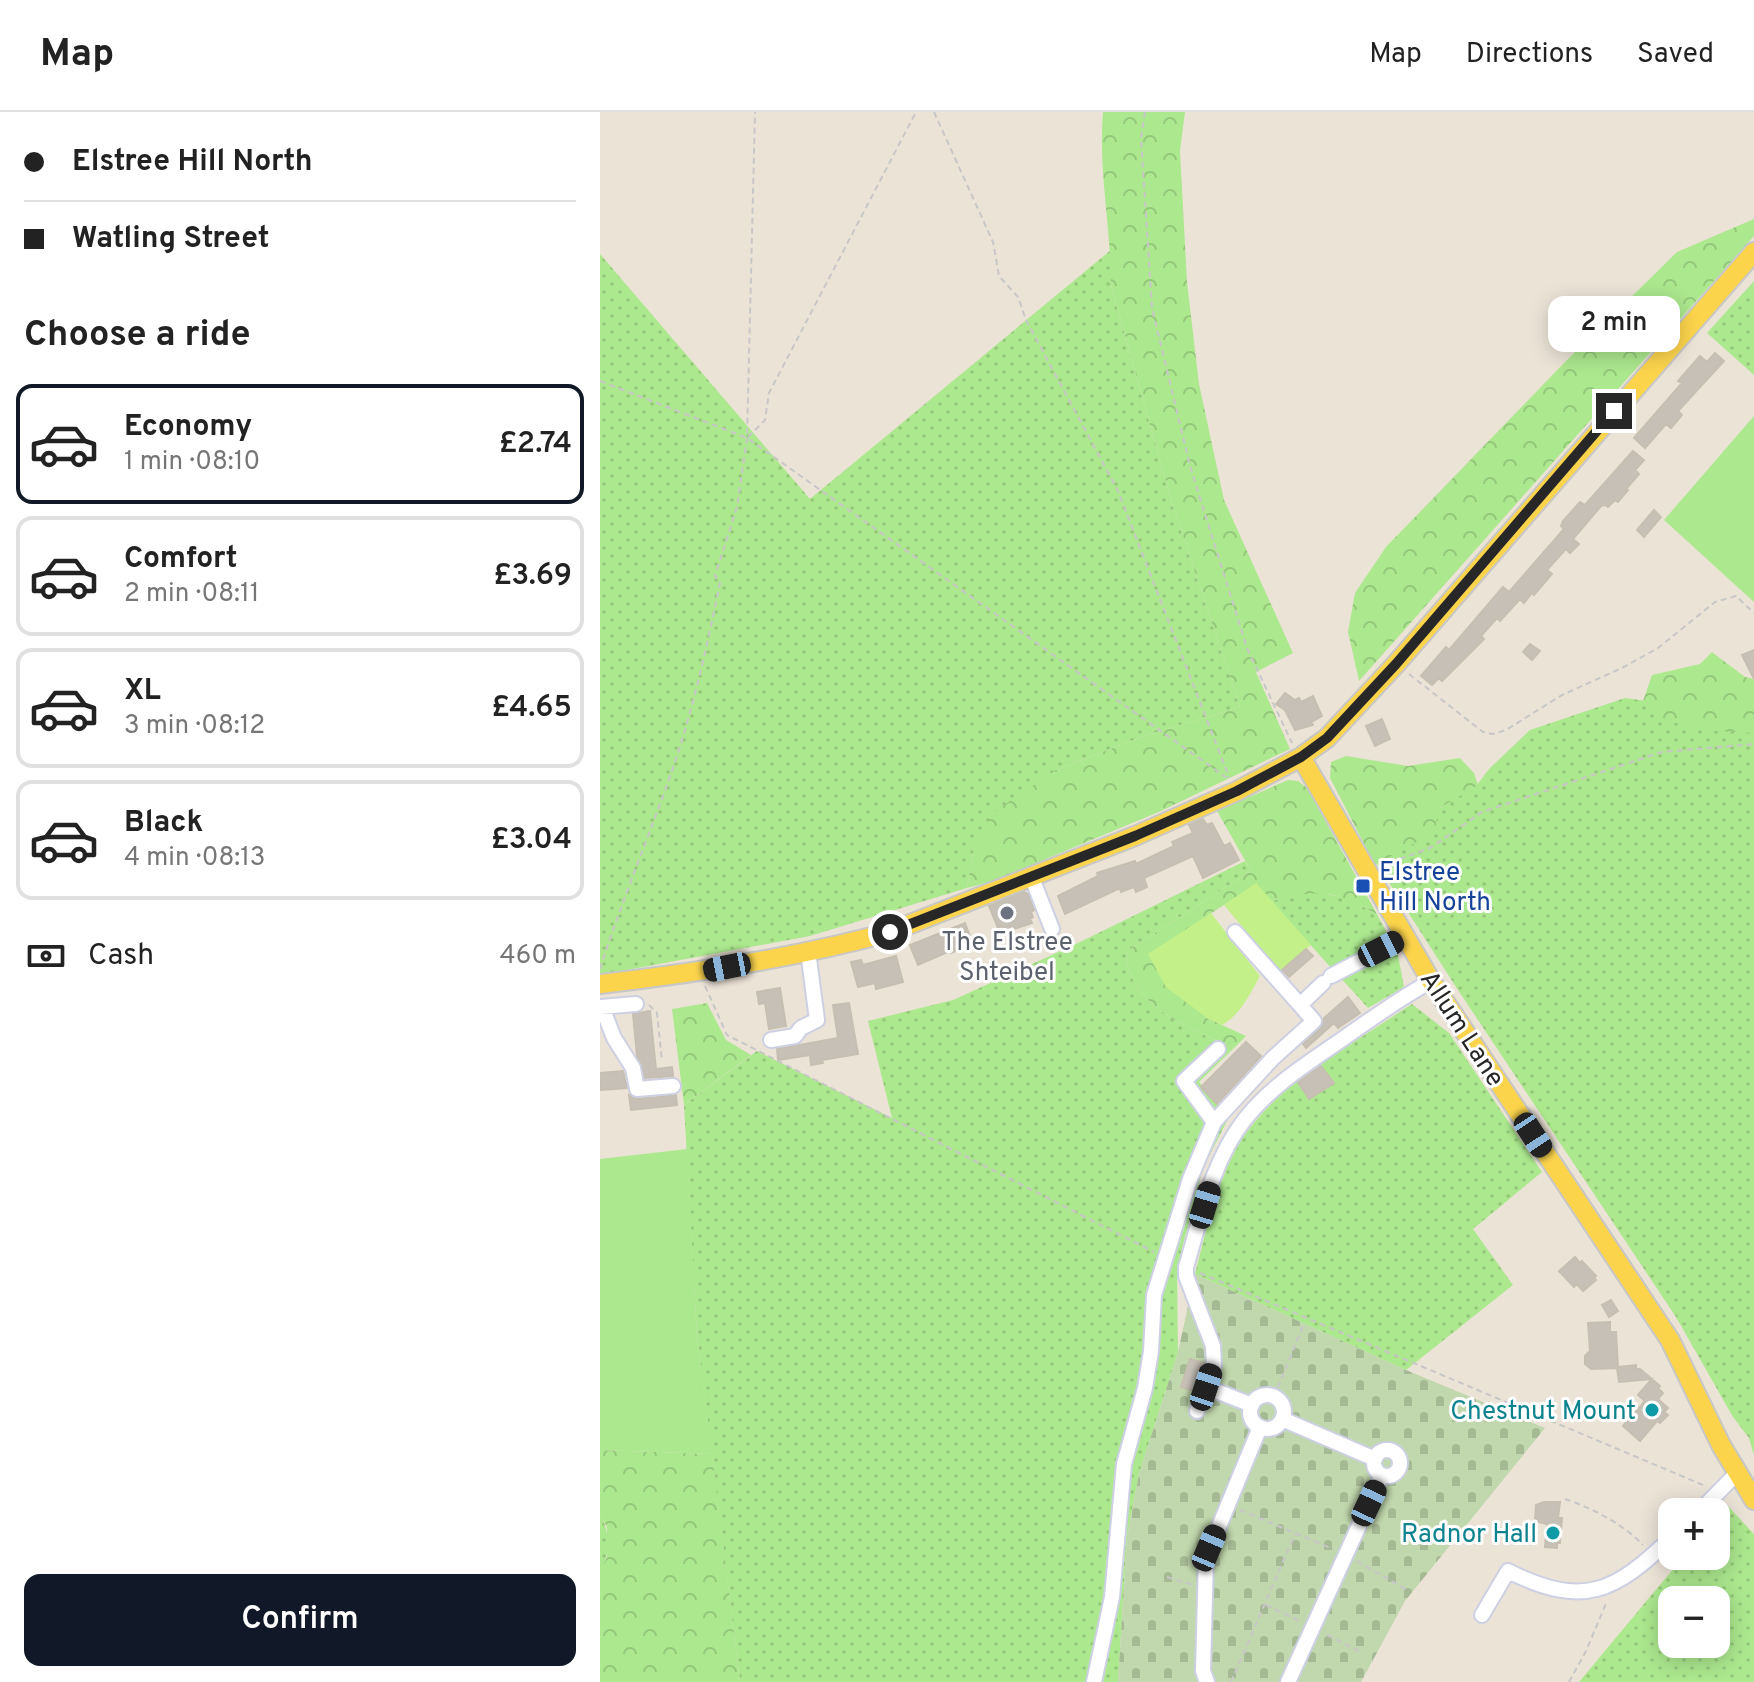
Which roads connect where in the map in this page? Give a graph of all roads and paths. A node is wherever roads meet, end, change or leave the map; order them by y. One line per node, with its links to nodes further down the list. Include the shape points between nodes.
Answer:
1 (755, 112): 7 (path)
2 (916, 112): 7 (path, via 769,393 765,420)
3 (934, 112): 7 (path, via 993,242 999,276 1018,297 1118,491 1231,781)
4 (1145, 112): 11 (path, via 1141,138 1155,322 1190,466 1247,648)
5 (1754, 252): 9 (main road)
6 (600, 381): 7 (path)
7 (747, 438): 18 (path, via 737,507 715,576 720,583 701,675)
8 (1754, 613): 9 (path, via 1736,596 1715,602 1658,648 1493,734 1483,732)
9 (1396, 664): 11 (main road, via 1327,738)
10 (1754, 744): 12 (path, via 1662,752 1482,812 1430,848)
11 (1301, 757): 13 (main road, via 1237,791); 16 (main road, Allum Lane)
12 (1379, 866)
13 (1032, 878): 14 (street); 17 (main road, via 890,932)
14 (1052, 929)
15 (1235, 932): 23 (street)
16 (1404, 938): 20 (main road, Allum Lane); 23 (street, via 1327,980)
17 (808, 951): 21 (main road); 25 (street, via 817,1020 795,1036)
18 (600, 970)
19 (702, 979): 30 (path, via 727,1035)
20 (1431, 981): 31 (street, via 1277,1084 1244,1120 1214,1175); 40 (main road, Allum Lane, via 1670,1340)
21 (600, 984)
22 (636, 1004): 24 (street); 27 (path, via 657,1013)
23 (1300, 1005): 29 (street, via 1314,1021)
24 (601, 1007): 28 (street, via 633,1068 637,1089)
25 (771, 1040)
26 (1218, 1049): 29 (street, via 1184,1081)
27 (662, 1061)
28 (673, 1086)
29 (1214, 1122): 30 (street, via 1190,1179)
30 (1167, 1259): 56 (street, via 1154,1295 1145,1388 1124,1464 1112,1597)
31 (1186, 1267): 33 (street, via 1213,1346 1214,1365); 42 (path)
32 (1303, 1326): 34 (path)
33 (1206, 1387): 35 (street); 36 (street)
34 (1274, 1397): 35 (street, via 1261,1396); 37 (street, via 1283,1406)
35 (1252, 1405): 38 (street, via 1251,1418)
36 (1197, 1411)
37 (1282, 1419): 38 (street, via 1273,1428); 39 (street)
38 (1260, 1427): 46 (street)
39 (1375, 1459): 41 (street); 41 (street, via 1389,1450 1398,1456 1397,1472)
40 (1736, 1474): 42 (street); 45 (main road, Allum Lane)
41 (1382, 1475): 49 (street)
42 (1718, 1494): 43 (street)
43 (1714, 1498)
44 (1565, 1499): 50 (path, via 1634,1536)
45 (1754, 1500)
46 (1227, 1504): 47 (path); 53 (street, via 1206,1558)
47 (1296, 1533): 49 (path); 58 (path)
48 (1658, 1550): 50 (street)
49 (1346, 1554): 54 (path); 59 (street)
50 (1653, 1555): 52 (street)
51 (1167, 1577): 53 (path)
52 (1614, 1585): 55 (street, via 1557,1590 1508,1571); 60 (path)
53 (1204, 1588): 57 (street)
54 (1407, 1590)
55 (1482, 1615)
56 (1094, 1682)
57 (1207, 1682)
58 (1231, 1682)
59 (1288, 1682)
60 (1569, 1682)

